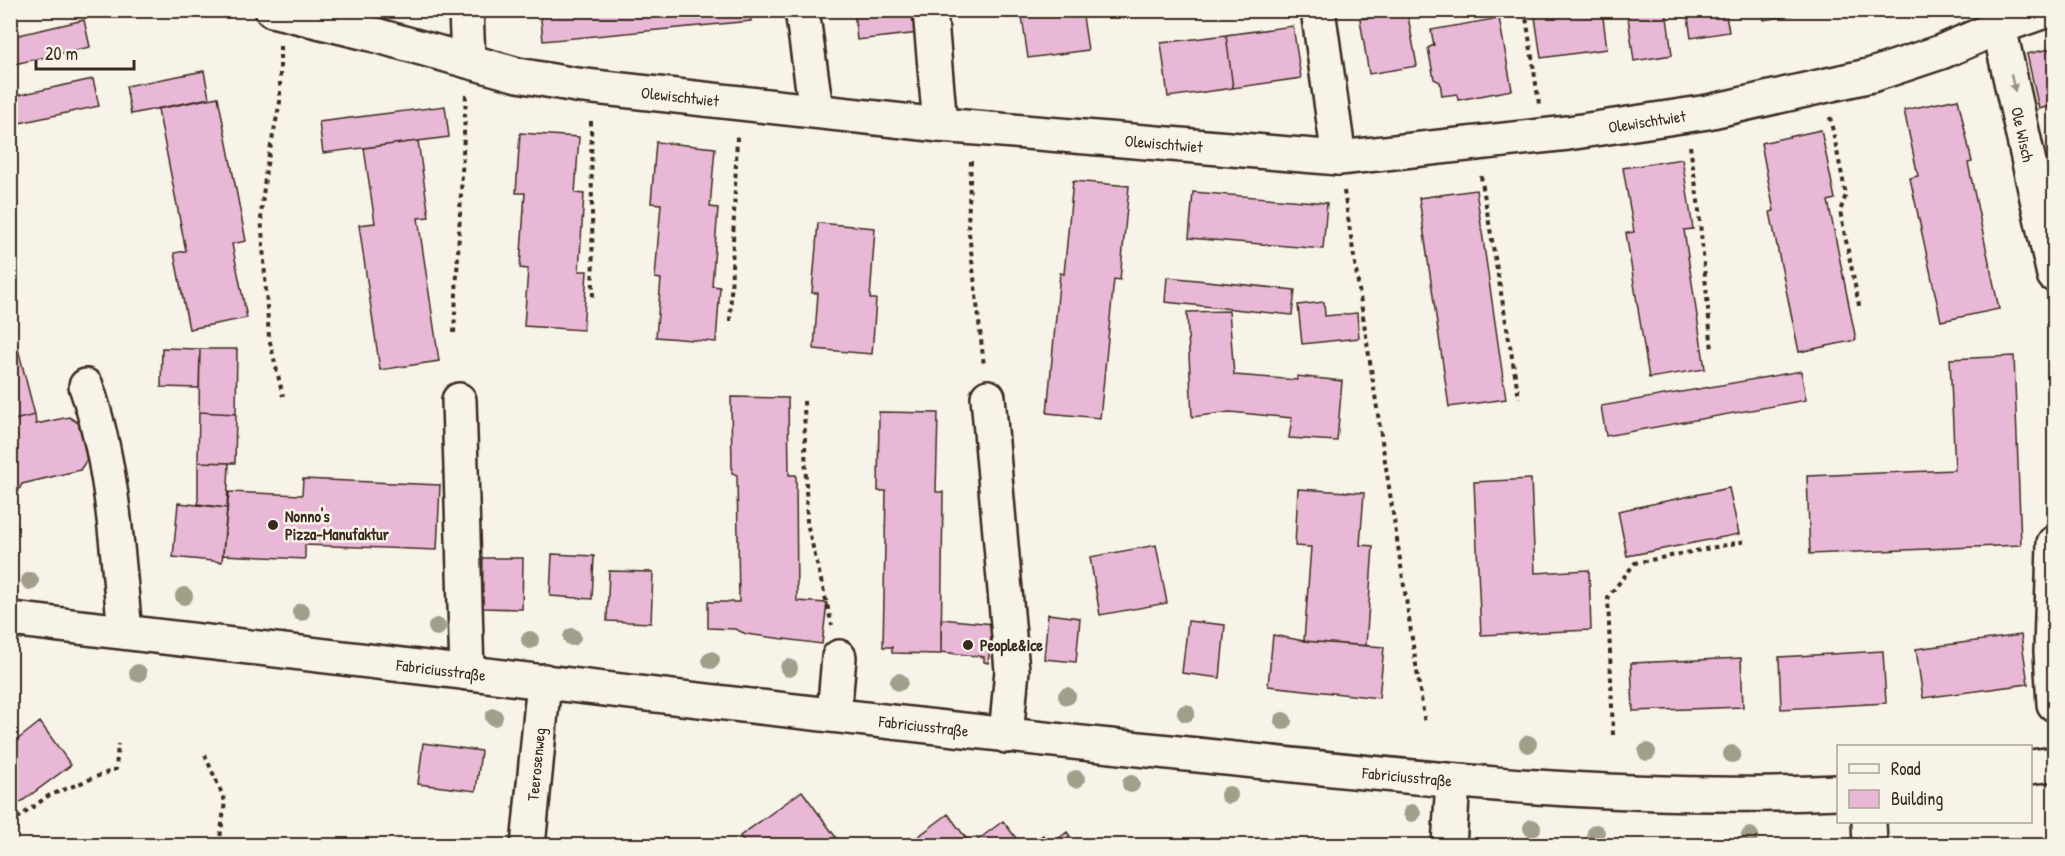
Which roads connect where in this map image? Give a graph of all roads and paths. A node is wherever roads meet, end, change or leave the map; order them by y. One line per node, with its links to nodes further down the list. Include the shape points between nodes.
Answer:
1 (466, 10): 10 (street)
2 (801, 10): 14 (street)
3 (930, 10): 16 (street)
4 (1318, 10): 20 (street)
5 (1525, 10): 18 (path)
6 (276, 11): 8 (street, Olewischtwiet); 28 (path, via 280,102 261,214 269,338)
7 (2042, 11): 9 (street, Olewischtwiet)
8 (377, 23): 10 (street, Olewischtwiet)
9 (1999, 27): 12 (street, Olewischtwiet, via 1941,52); 21 (street, Ole Wisch, one-way to 21)
10 (468, 61): 11 (street, Olewischtwiet, via 518,75); 25 (path)
11 (591, 86): 13 (street, Olewischtwiet); 22 (path)
12 (1823, 86): 15 (street, Olewischtwiet); 23 (path, via 1846,195 1840,210)
13 (739, 103): 14 (street, Olewischtwiet); 24 (path)
14 (816, 110): 16 (street, Olewischtwiet)
15 (1685, 115): 18 (street, Olewischtwiet); 26 (path, via 1698,201)
16 (940, 125): 17 (street, Olewischtwiet)
17 (973, 128): 20 (street, Olewischtwiet); 29 (path, via 968,224)
18 (1544, 135): 19 (street, Olewischtwiet)
19 (1475, 142): 20 (street, Olewischtwiet); 30 (path)
20 (1339, 158): 42 (path)
21 (2055, 275)
22 (593, 300)
23 (1860, 310)
24 (730, 321)
25 (454, 333)
26 (1712, 351)
27 (86, 386): 36 (street, via 95,413 114,515)
28 (283, 396)
29 (988, 397): 44 (street, via 1012,670)
30 (1519, 398)
31 (459, 400): 38 (street)
32 (804, 401): 37 (path, via 807,523)
33 (1746, 541): 43 (path, via 1635,563 1608,597)
34 (2055, 543): 40 (street, via 2051,652)
35 (10, 619): 36 (street, Fabriciusstraße)
36 (125, 632): 38 (street, Fabriciusstraße)
37 (839, 657): 41 (street)
38 (467, 673): 39 (street, Fabriciusstraße)
39 (544, 681): 41 (street, Fabriciusstraße); 54 (street, Teerosenweg)
40 (2055, 705)
41 (834, 715): 44 (street, Fabriciusstraße)
42 (1425, 724)
43 (1613, 735)
44 (1006, 736): 49 (street, Fabriciusstraße)
45 (118, 744): 52 (path, via 116,769 48,796)
46 (205, 755): 53 (path, via 225,801)
47 (2055, 764): 48 (street)
48 (2032, 767)
49 (1454, 781): 50 (street, Fabriciusstraße, via 1705,796); 55 (street)
50 (1837, 792)
51 (1869, 823): 56 (street)
52 (10, 824)
53 (222, 846)
54 (528, 846)
55 (1449, 846)
56 (1870, 846)

